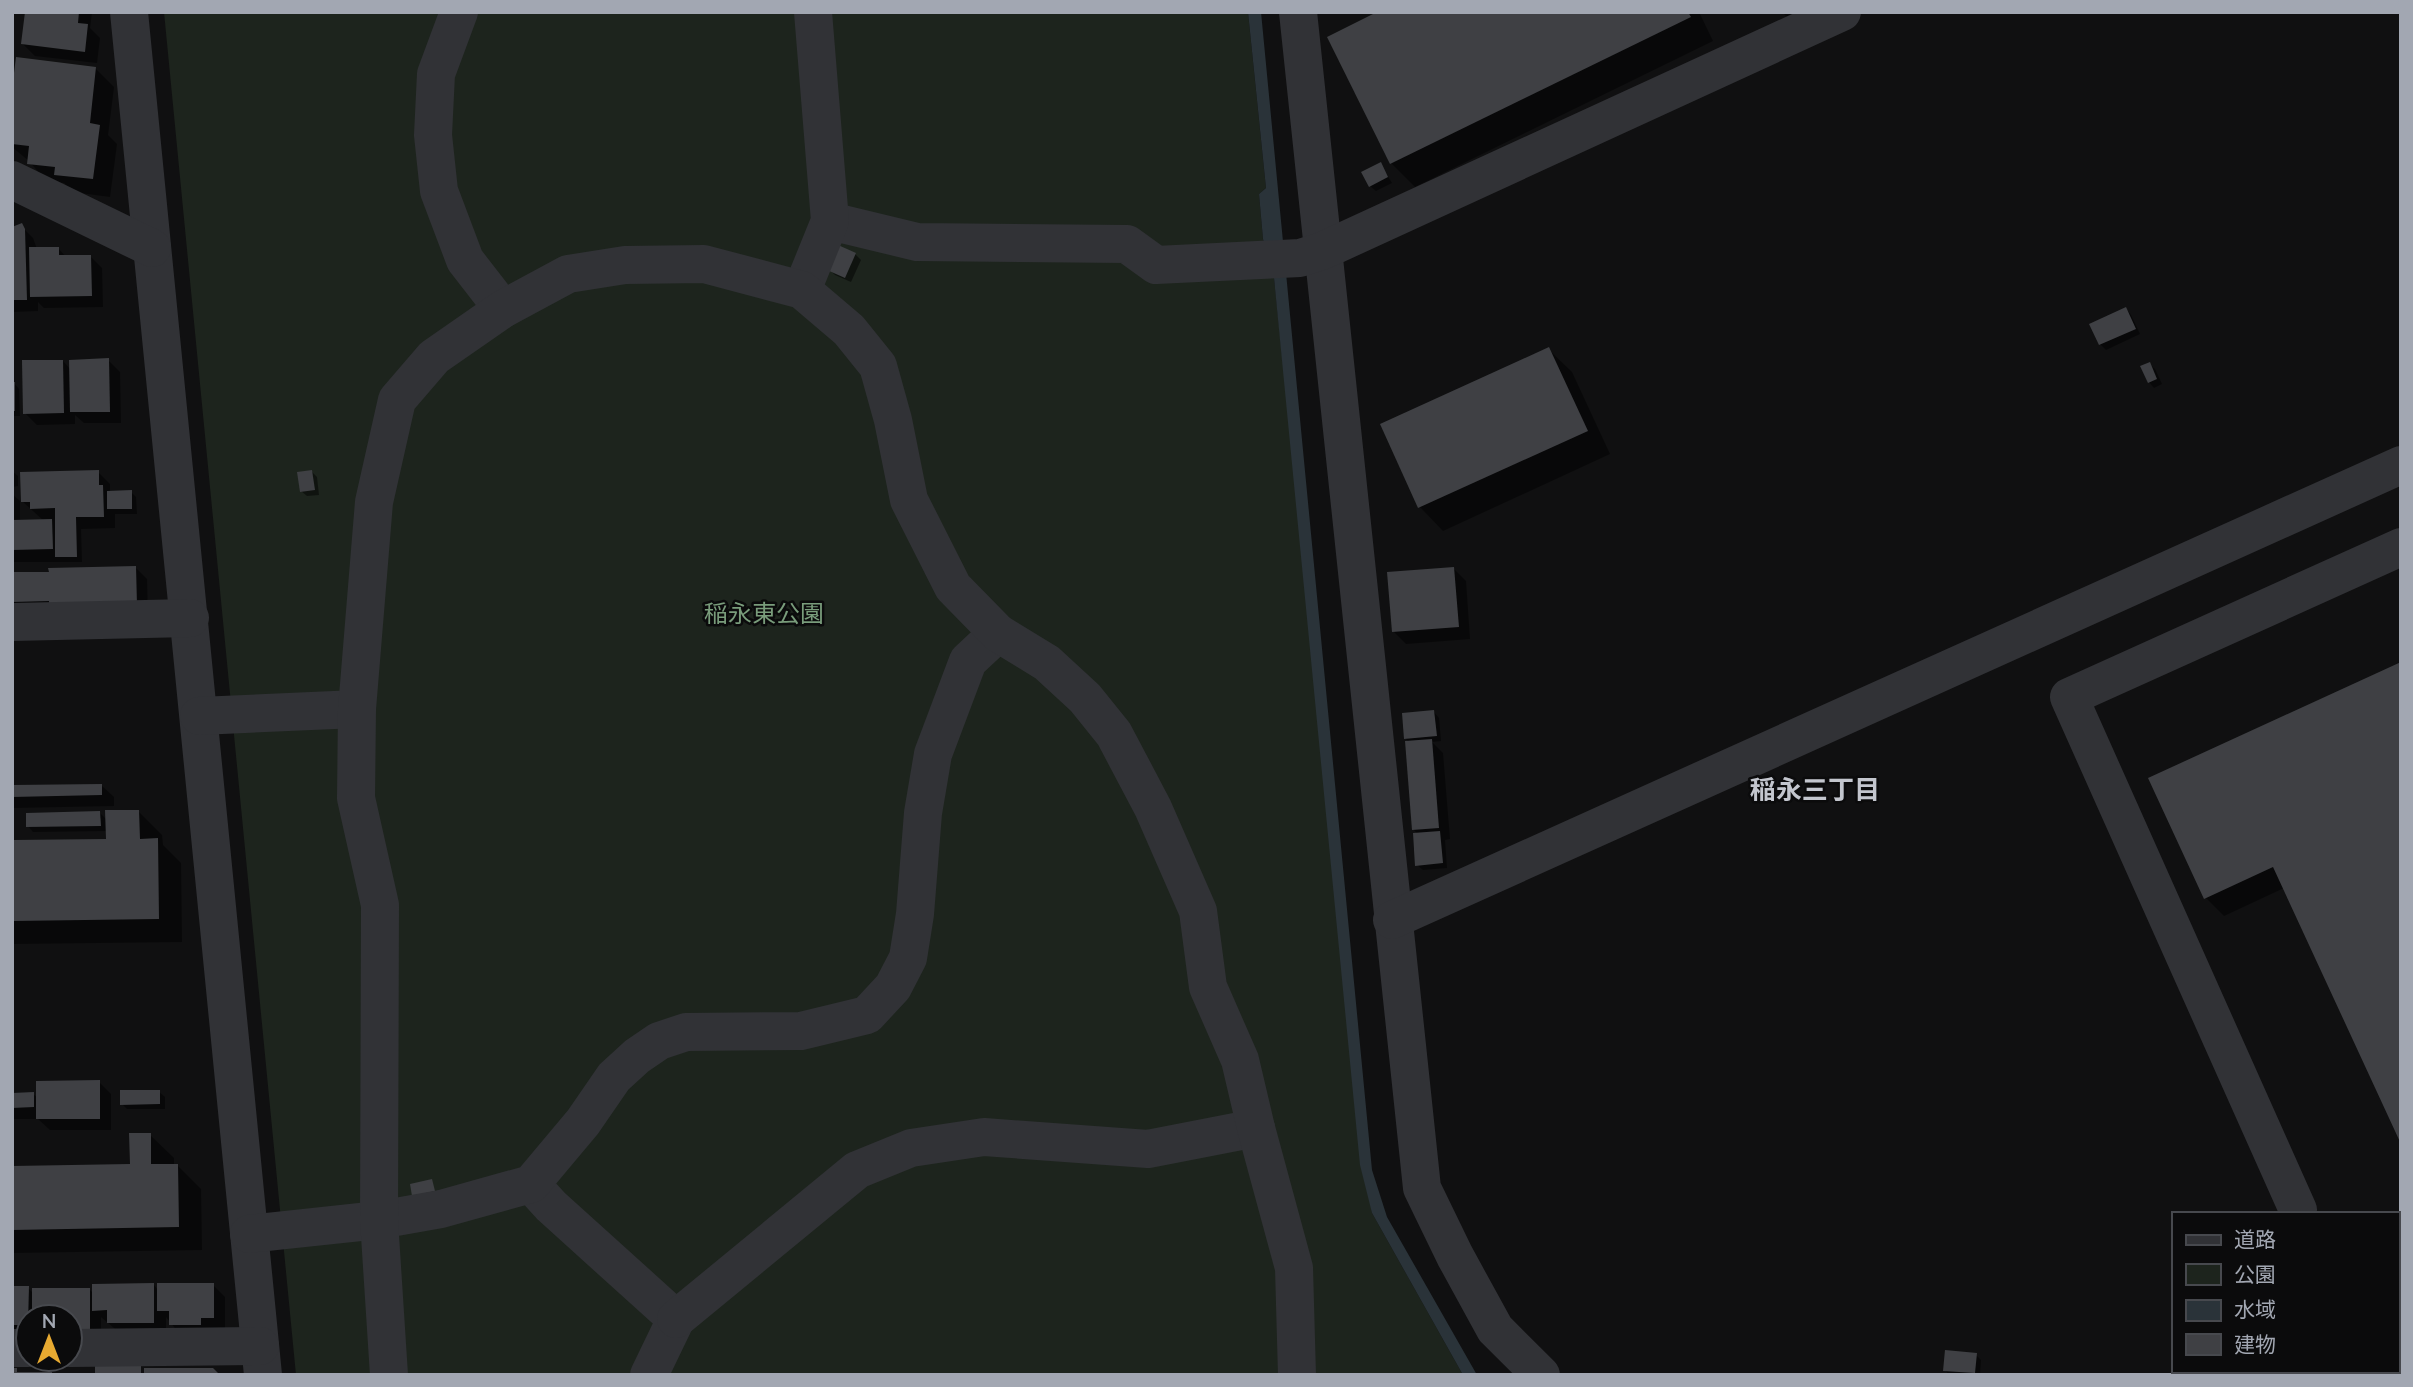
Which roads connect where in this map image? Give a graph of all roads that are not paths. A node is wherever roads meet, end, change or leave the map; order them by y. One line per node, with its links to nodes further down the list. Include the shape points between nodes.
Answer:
1 (129, 12): 8 (street)
2 (459, 12): 11 (street, via 436,74 433,135 439,191 466,260)
3 (813, 12): 7 (street)
4 (1298, 12): 9 (street)
5 (1842, 12): 9 (street)
6 (12, 180): 8 (street)
7 (830, 221): 9 (street, via 917,242 1127,244 1156,265); 10 (street)
8 (152, 248): 14 (street)
9 (1311, 255): 19 (street)
10 (802, 290): 11 (street, via 704,264 625,265 568,274); 16 (street, via 849,330 878,366 909,500 953,587)
11 (503, 309): 17 (street, via 434,357 397,400 374,502)
12 (2401, 465): 19 (street)
13 (2401, 547): 22 (street, via 2069,697)
14 (190, 618): 15 (street); 18 (street)
15 (12, 622)
16 (998, 633): 20 (street, via 1047,663 1085,698 1114,734 1153,808 1198,911 1208,986 1240,1060); 21 (street, via 968,661 933,754 908,958 894,986 867,1015 814,1028 686,1032 660,1041 614,1077)
17 (357, 709): 18 (street); 23 (street, via 356,799 380,905)
18 (199, 716): 24 (street)
19 (1392, 920): 31 (street, via 1422,1188 1495,1329)
20 (1256, 1128): 25 (street, via 1148,1149 985,1137 911,1147 857,1170); 30 (street, via 1294,1268)
21 (531, 1184): 23 (street, via 441,1209); 25 (street)
22 (2298, 1210)
23 (379, 1220): 24 (street); 28 (street)
24 (249, 1234): 27 (street)
25 (676, 1319): 29 (street)
26 (84, 1349): 27 (street)
27 (262, 1361)
28 (389, 1375)
29 (649, 1375)
30 (1297, 1375)
31 (1541, 1375)

